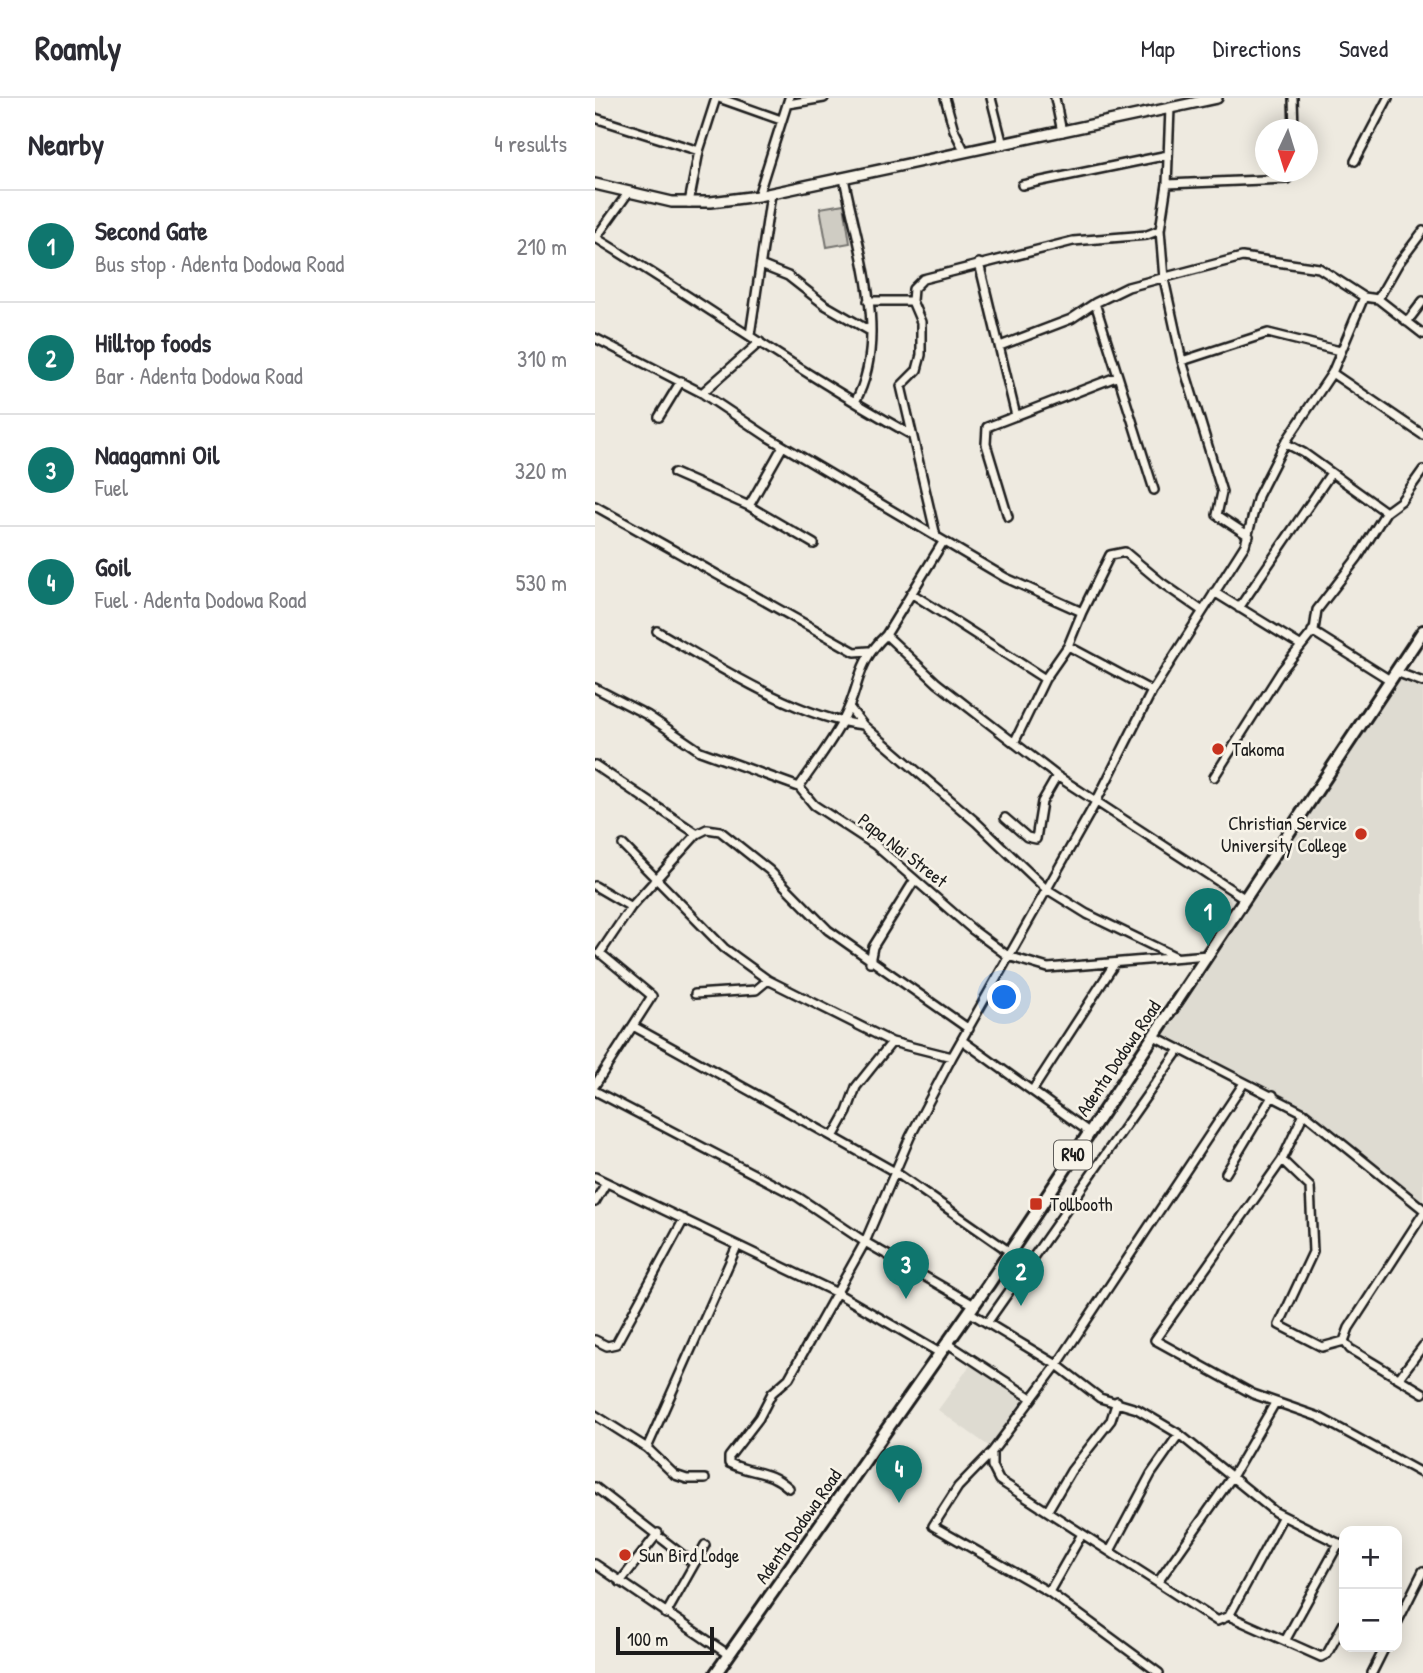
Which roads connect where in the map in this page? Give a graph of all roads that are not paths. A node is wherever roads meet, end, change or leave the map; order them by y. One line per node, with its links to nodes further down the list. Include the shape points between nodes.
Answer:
1 (717, 98): 14 (street); 17 (street)
2 (824, 98): 10 (street)
3 (945, 98): 18 (street)
4 (991, 98): 16 (street)
5 (1055, 98): 15 (street)
6 (1217, 98): 9 (street)
7 (1293, 98): 13 (street)
8 (1388, 98): 20 (street)
9 (1196, 100): 11 (street)
10 (789, 101): 14 (street)
11 (1170, 108): 15 (street); 19 (street)
12 (595, 118): 17 (street)
13 (1294, 119)
14 (781, 120): 28 (street)
15 (1062, 132): 16 (street)
16 (1003, 145): 18 (street)
17 (699, 151): 29 (street)
18 (965, 152): 21 (street)
19 (1168, 155): 24 (street); 25 (street)
20 (1355, 161)
21 (844, 178): 27 (street); 38 (street)
22 (1255, 180): 24 (street)
23 (595, 184): 26 (street)
24 (1167, 184): 30 (street)
25 (1022, 185)
26 (628, 193): 29 (street); 32 (street)
27 (771, 194): 28 (street); 34 (street)
28 (758, 196): 29 (street)
29 (689, 203)
30 (1160, 230): 33 (street, via 1073,241); 35 (street)
31 (1423, 231): 37 (street)
32 (595, 239): 45 (street)
33 (979, 263): 39 (street, via 923,279 913,289); 48 (street)
34 (763, 266): 43 (street, via 788,276); 45 (street)
35 (1164, 279): 36 (street, via 1242,257 1319,268); 41 (street, via 1128,287); 50 (street)
36 (1363, 297): 37 (street); 49 (street)
37 (1378, 299): 42 (street)
38 (868, 301): 39 (street); 43 (street)
39 (912, 301): 58 (street, via 921,323 921,346 918,368 901,386)
40 (1423, 301): 42 (street)
41 (1095, 303): 48 (street, via 1071,319); 52 (street)
42 (1406, 322): 44 (street)
43 (870, 331): 55 (street, via 864,386)
44 (1423, 334)
45 (750, 335): 47 (street)
46 (595, 338): 53 (street)
47 (760, 342): 54 (street); 55 (street)
48 (1000, 346): 56 (street)
49 (1340, 351): 50 (street, via 1268,333); 51 (street)
50 (1182, 362): 70 (street, via 1222,492 1217,515)
51 (1332, 373): 59 (street); 60 (street)
52 (1116, 377): 56 (street); 65 (street)
53 (681, 381): 54 (street); 57 (street)
54 (702, 393): 61 (street)
55 (855, 402): 58 (street)
56 (1016, 416): 69 (street, via 987,427 985,435)
57 (659, 417)
58 (909, 434): 71 (street)
59 (1423, 435)
60 (1285, 443): 64 (street); 70 (street, via 1258,495)
61 (783, 446): 67 (street); 71 (street)
62 (1423, 470): 68 (street, via 1401,501)
63 (674, 473): 67 (street)
64 (1331, 473): 68 (street); 75 (street)
65 (1154, 490)
66 (595, 506): 85 (street)
67 (749, 506): 72 (street)
68 (1386, 512): 79 (street, via 1317,610)
69 (1008, 517)
70 (1249, 536): 73 (street)
71 (939, 539): 74 (street); 77 (street, via 1006,578)
72 (814, 544)
73 (1214, 592): 75 (street); 76 (street)
74 (911, 593): 81 (street); 88 (street)
75 (1239, 608): 82 (street)
76 (1201, 610): 77 (street, via 1119,552 1110,555); 91 (street)
77 (1082, 612): 83 (street)
78 (657, 631): 93 (street, via 716,666)
79 (1312, 631): 82 (street); 87 (street)
80 (1423, 631): 87 (main road, Adenta Dodowa Road / R40)
81 (886, 635): 84 (street); 95 (street)
82 (1300, 645): 98 (street)
83 (1068, 646): 88 (street); 91 (street)
84 (869, 651): 85 (street); 86 (street)
85 (855, 652): 86 (street)
86 (858, 673): 92 (street)
87 (1393, 676): 89 (street); 108 (main road, Adenta Dodowa Road / R40)
88 (1045, 679): 95 (street)
89 (1423, 682)
90 (595, 688): 99 (street, Papa Nai Street, via 647,715 700,751)
91 (1153, 691): 100 (street)
92 (849, 707): 93 (street); 94 (street)
93 (842, 723): 94 (street); 99 (street)
94 (863, 725): 107 (street)
95 (1014, 744): 97 (street)
96 (595, 765): 102 (street)
97 (1057, 776): 100 (street); 101 (street, via 1042,802 1036,839)
98 (1214, 776)
99 (799, 787): 105 (street, Papa Nai Street, via 814,805 862,835)
100 (1096, 802): 107 (street); 108 (street)
101 (1005, 818)
102 (697, 834): 104 (street); 111 (street, via 707,829 720,831)
103 (623, 845): 104 (street)
104 (657, 879): 109 (street); 118 (street, via 724,948)
105 (914, 881): 110 (street); 113 (street, Papa Nai Street)
106 (595, 887): 109 (street)
107 (1045, 888): 113 (street); 115 (street)
108 (1244, 898): 112 (main road, Adenta Dodowa Road / R40)
109 (631, 907): 114 (street)
110 (873, 947): 111 (street); 116 (street)
111 (859, 953): 116 (street)
112 (1208, 955): 115 (street, Papa Nai Street); 122 (main road, Adenta Dodowa Road / R40)
113 (1008, 956): 117 (street, Papa Nai Street, via 1048,968); 121 (street)
114 (598, 957): 120 (street, via 652,995)
115 (1177, 958): 117 (street, Papa Nai Street)
116 (870, 962): 121 (street)
117 (1115, 963): 130 (street)
118 (768, 980): 119 (street, via 756,990); 124 (street)
119 (695, 994)
120 (633, 1026): 128 (street); 134 (street)
121 (969, 1030): 123 (street)
122 (1154, 1036): 125 (street); 133 (main road, Adenta Dodowa Road / R40)
123 (963, 1041): 126 (street); 130 (street)
124 (892, 1042): 126 (street); 134 (street, via 856,1087)
125 (1178, 1051): 127 (street); 148 (street)
126 (952, 1057): 136 (street)
127 (1244, 1083): 131 (street); 153 (street)
128 (595, 1085)
129 (595, 1091): 143 (street, via 798,1197)
130 (1032, 1091): 133 (street)
131 (1273, 1095): 132 (street); 137 (street)
132 (1304, 1114): 135 (street); 141 (street)
133 (1089, 1132): 145 (main road, Adenta Dodowa Road / R40)
134 (833, 1137): 136 (street)
135 (1282, 1160): 150 (street, via 1310,1187 1313,1243 1310,1261 1279,1325 1322,1347); 158 (street, via 1154,1340)
136 (895, 1172): 143 (street); 145 (street)
137 (1226, 1173)
138 (595, 1177): 139 (street)
139 (606, 1183): 140 (street); 142 (street)
140 (595, 1202)
141 (1423, 1211): 150 (street)
142 (684, 1219): 144 (street); 149 (street, via 616,1344 607,1346)
143 (865, 1242): 146 (street); 147 (street)
144 (737, 1247): 146 (street); 161 (street)
145 (1010, 1252): 147 (main road, Adenta Dodowa Road / R40)
146 (837, 1293): 152 (street); 167 (street, via 789,1378 772,1394 729,1457 729,1462 745,1471 774,1474)
147 (972, 1308): 148 (street); 152 (main road, Adenta Dodowa Road / R40)
148 (987, 1323): 153 (street)
149 (595, 1340)
150 (1344, 1341): 154 (street)
151 (1423, 1346): 154 (street)
152 (943, 1348): 156 (street); 188 (main road, Adenta Dodowa Road / R40)
153 (1057, 1365): 156 (street); 157 (street, via 1100,1398)
154 (1399, 1378): 155 (street)
155 (1423, 1392)
156 (1031, 1398): 162 (street)
157 (1117, 1401): 160 (street); 168 (street, via 1111,1420 1071,1471)
158 (1275, 1404): 163 (street, via 1319,1417); 164 (street)
159 (595, 1415): 161 (street)
160 (1179, 1434): 164 (street); 175 (street)
161 (647, 1448): 165 (street, via 680,1477)
162 (992, 1452): 168 (street, via 999,1480); 181 (street, via 958,1486 933,1526)
163 (1423, 1474)
164 (1232, 1477): 169 (street); 180 (street)
165 (705, 1479)
166 (595, 1487): 170 (street)
167 (789, 1488)
168 (1048, 1510): 171 (street)
169 (1283, 1516): 172 (street); 184 (street)
170 (657, 1533): 176 (street); 179 (street)
171 (1082, 1534): 175 (street); 181 (street)
172 (1339, 1543)
173 (705, 1545): 176 (street)
174 (1339, 1547): 186 (street)
175 (1109, 1551): 180 (street)
176 (693, 1563): 183 (street)
177 (595, 1564): 179 (street)
178 (1423, 1571): 182 (street)
179 (620, 1582): 183 (street)
180 (1158, 1582): 184 (street, via 1217,1621)
181 (1049, 1592): 190 (street)
182 (1402, 1613)
183 (666, 1614): 188 (street)
184 (1229, 1616): 186 (street)
185 (1339, 1632): 186 (street, via 1321,1657)
186 (1285, 1641)
187 (1382, 1652): 191 (street)
188 (729, 1655): 189 (main road, Adenta Dodowa Road / R40)
189 (716, 1673)
190 (1159, 1673)
191 (1372, 1673)

